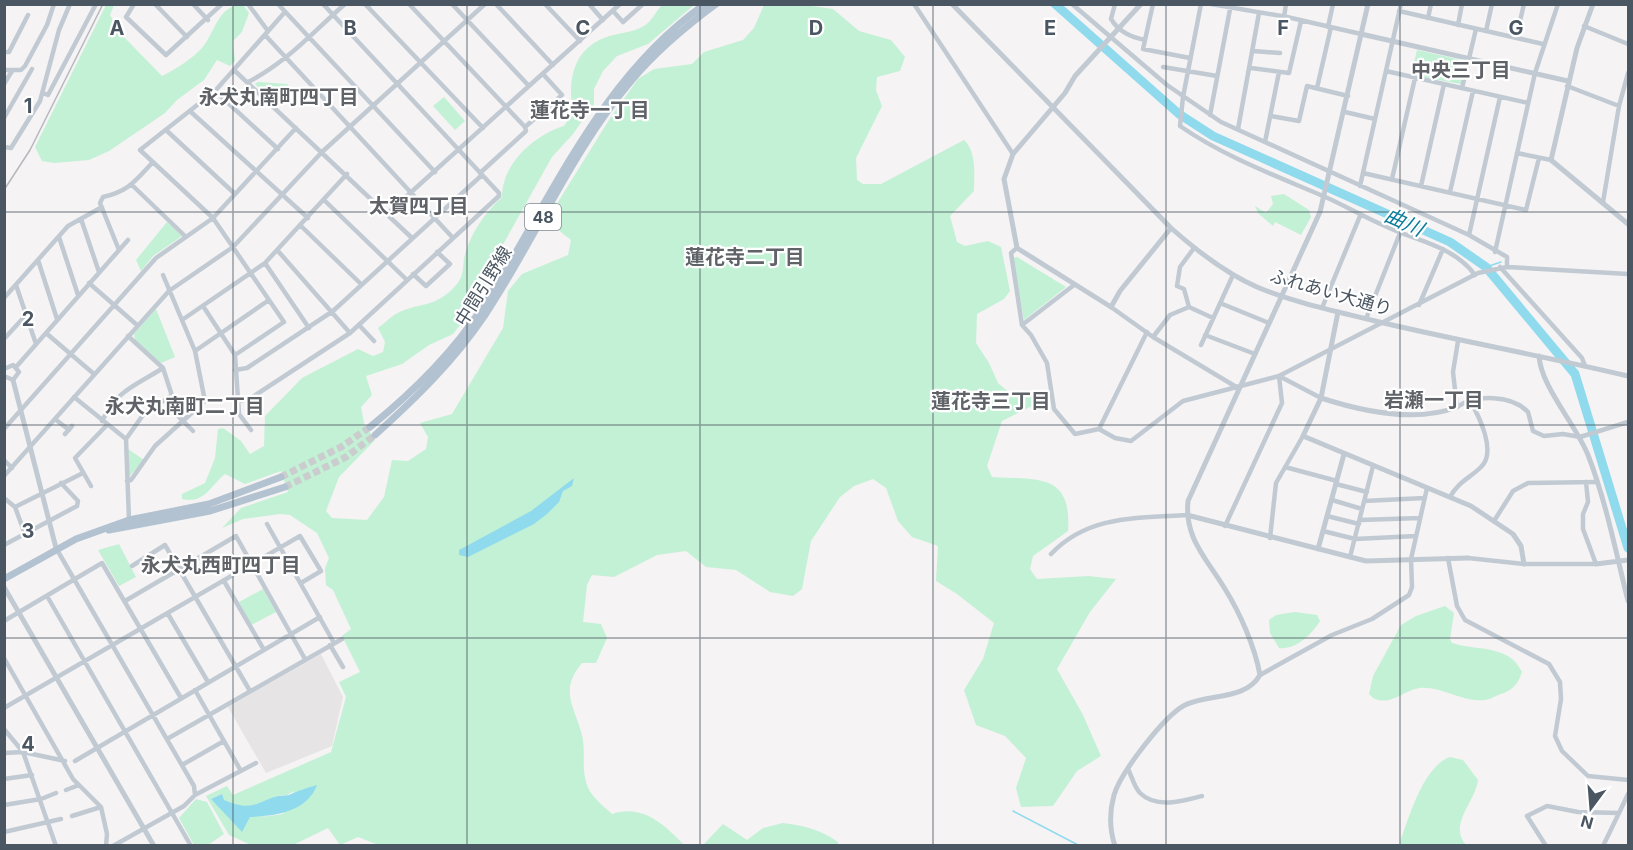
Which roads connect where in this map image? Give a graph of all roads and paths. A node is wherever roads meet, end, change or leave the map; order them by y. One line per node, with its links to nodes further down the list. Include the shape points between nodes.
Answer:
1 (54, 4): 55 (street)
2 (70, 4): 61 (street)
3 (96, 4): 107 (street, via 48,95)
4 (135, 4): 65 (street, via 126,17 166,55)
5 (155, 4): 65 (street)
6 (193, 4): 51 (street)
7 (222, 4): 51 (street)
8 (248, 4): 63 (street)
9 (278, 4): 45 (street)
10 (323, 4): 48 (street)
11 (345, 4): 48 (street)
12 (365, 4): 81 (street)
13 (409, 4): 71 (street)
14 (452, 4): 53 (street)
15 (485, 4): 53 (street)
16 (496, 4): 82 (street)
17 (545, 4): 70 (street)
18 (589, 4): 52 (street)
19 (620, 4): 43 (street)
20 (643, 4): 43 (street, via 623,22)
21 (705, 4): 264 (main road, 中間引野線 / 48, via 649,52 610,96 466,330 418,386)
22 (716, 4): 270 (main road, 中間引野線 / 48, via 671,39 632,80 598,126 470,336 421,393)
23 (914, 4): 134 (street)
24 (952, 4): 112 (street, ふれあい大通り)
25 (1072, 4): 68 (street)
26 (1115, 4): 59 (street, via 1111,19)
27 (1141, 4): 59 (street)
28 (1153, 4): 69 (street)
29 (1201, 4): 78 (street)
30 (1211, 4): 42 (street)
31 (1256, 4): 46 (street)
32 (1286, 4): 49 (street)
33 (1333, 4): 58 (street)
34 (1368, 4): 64 (street)
35 (1401, 4): 44 (street)
36 (1431, 4): 50 (street)
37 (1462, 4): 56 (street)
38 (1492, 4): 62 (street)
39 (1524, 4): 67 (street)
40 (1558, 4): 73 (street)
41 (1593, 4): 57 (street)
42 (1231, 6): 46 (street); 95 (street)
43 (613, 11): 52 (street)
44 (1399, 11): 50 (street); 72 (street)
45 (285, 12): 63 (street); 66 (street)
46 (1257, 13): 49 (street); 75 (street)
47 (28, 15): 76 (street, via 9,52)
48 (333, 15): 66 (street); 99 (street)
49 (1284, 17): 54 (street)
50 (1428, 18): 56 (street)
51 (208, 20): 65 (street)
52 (603, 20): 70 (street)
53 (467, 21): 71 (street); 102 (street)
54 (1301, 21): 58 (street); 91 (street, via 1289,73)
55 (46, 25): 61 (street); 87 (street, via 25,66)
56 (1458, 25): 60 (street)
57 (1584, 26): 74 (street); 101 (street)
58 (1329, 27): 64 (street); 103 (street)
59 (1119, 29): 68 (street); 69 (street, via 1129,37)
60 (1476, 29): 62 (street); 79 (street)
61 (59, 30): 107 (street)
62 (1486, 31): 67 (street)
63 (267, 33): 80 (street); 88 (street)
64 (1361, 34): 72 (street); 108 (street)
65 (187, 37)
66 (309, 38): 80 (street); 114 (street)
67 (1516, 38): 73 (street)
68 (1109, 40): 110 (street); 112 (street, via 1075,76)
69 (1145, 40): 78 (street, via 1143,49)
70 (579, 41): 82 (street)
71 (444, 42): 81 (street); 115 (street)
72 (1393, 42): 79 (street); 90 (street)
73 (1543, 44): 92 (street)
74 (1629, 44)
75 (1253, 51): 77 (street); 84 (street)
76 (4, 52)
77 (1280, 53)
78 (1190, 58): 89 (street)
79 (1469, 58): 92 (street); 104 (street)
80 (286, 59): 97 (street); 122 (street)
81 (420, 63): 99 (street); 125 (street)
82 (553, 65): 94 (street)
83 (1163, 67): 89 (street)
84 (1251, 68): 91 (street); 126 (street)
85 (32, 69): 120 (street)
86 (4, 70): 87 (street)
87 (12, 70): 98 (street)
88 (234, 70): 97 (street); 105 (street)
89 (1188, 71): 95 (street); 110 (street)
90 (1386, 71): 96 (street); 121 (street)
91 (1279, 72): 119 (street)
92 (1535, 73): 101 (street); 111 (street)
93 (1629, 73): 113 (street)
94 (543, 74): 102 (street); 123 (street, via 562,95)
95 (1217, 76): 118 (street)
96 (1415, 78): 100 (street); 144 (street)
97 (248, 82): 124 (street)
98 (4, 84)
99 (397, 84): 114 (street); 131 (street)
100 (1444, 84): 104 (street); 147 (street)
101 (1568, 84): 113 (street); 136 (street)
102 (530, 86): 115 (street)
103 (1317, 88): 108 (street); 119 (street, via 1307,86 1299,121)
104 (1462, 88): 106 (street)
105 (215, 91): 116 (street); 130 (street)
106 (1473, 91): 109 (street); 148 (street)
107 (43, 93): 129 (street, via 11,148)
108 (1348, 96): 117 (street)
109 (1500, 97): 111 (street); 153 (street)
110 (1183, 98): 118 (street); 152 (street, via 1180,126 1214,148)
111 (1528, 103): 133 (street)
112 (1054, 106): 134 (street); 166 (street, ふれあい大通り)
113 (1619, 106): 155 (street)
114 (374, 107): 122 (street); 139 (street)
115 (506, 108): 123 (street); 125 (street)
116 (191, 112): 127 (street); 138 (street)
117 (1345, 112): 121 (street); 143 (street)
118 (1210, 115): 126 (street)
119 (1270, 116): 128 (street)
120 (4, 118)
121 (1376, 119): 140 (street)
122 (350, 127): 132 (street); 150 (street)
123 (525, 127): 142 (street, via 526,131)
124 (296, 128): 130 (street); 132 (street)
125 (483, 128): 131 (street)
126 (1238, 129): 128 (street)
127 (166, 130): 137 (street, via 140,150); 149 (street)
128 (1265, 142): 143 (street)
129 (4, 147)
130 (278, 149): 138 (street)
131 (459, 150): 139 (street); 142 (street)
132 (322, 152): 141 (street); 151 (street)
133 (1517, 153): 135 (street); 156 (street)
134 (1013, 154): 175 (street, via 1004,178)
135 (1539, 158): 136 (street); 156 (street, via 1526,210)
136 (1551, 160): 155 (street)
137 (153, 162): 145 (street); 160 (street)
138 (256, 172): 149 (street); 151 (street)
139 (435, 172): 150 (street)
140 (1363, 173): 144 (street); 146 (street)
141 (347, 174): 154 (street); 158 (street)
142 (481, 174): 162 (street); 172 (street, via 499,196)
143 (1331, 175): 146 (street); 152 (street)
144 (1392, 179): 147 (street)
145 (132, 185): 157 (street, via 118,195 103,197); 170 (street)
146 (1360, 186): 168 (street)
147 (1421, 186): 148 (street)
148 (1450, 192): 153 (street)
149 (235, 194): 160 (street)
150 (412, 194): 158 (street); 162 (street)
151 (282, 196): 161 (street); 174 (street)
152 (1326, 196): 159 (street); 201 (street)
153 (1478, 198): 156 (street); 168 (street)
154 (324, 200): 161 (street); 183 (street)
155 (1603, 202): 164 (street)
156 (1506, 205): 181 (street)
157 (102, 207): 163 (street); 178 (street)
158 (388, 213): 171 (street)
159 (1360, 216): 167 (street); 210 (street)
160 (213, 218): 170 (street); 174 (street)
161 (308, 218): 165 (street)
162 (434, 218): 171 (street); 172 (street)
163 (81, 219): 169 (street); 187 (street)
164 (1629, 224)
165 (301, 226): 179 (street); 196 (street)
166 (1171, 228): 176 (street, ふれあい大通り); 208 (street)
167 (1400, 234): 177 (street); 216 (street)
168 (1469, 235): 181 (street)
169 (59, 237): 182 (street); 200 (street)
170 (186, 237): 205 (street, via 156,258)
171 (412, 238): 183 (street)
172 (453, 238): 180 (street)
173 (128, 240): 178 (street)
174 (233, 247): 188 (street); 199 (street)
175 (1017, 248): 198 (street); 222 (street, via 1011,253)
176 (1194, 248): 193 (street, ふれあい大通り); 209 (street, via 1180,267 1177,286 1184,289)
177 (1443, 249): 190 (street, via 1462,259); 206 (street)
178 (118, 250): 187 (street)
179 (278, 252): 184 (street); 211 (street)
180 (437, 252): 189 (street); 189 (street, via 450,264 426,286)
181 (1495, 252): 186 (street, via 1507,257)
182 (38, 260): 197 (street); 215 (street)
183 (387, 261): 194 (street); 196 (street)
184 (266, 263): 188 (street); 223 (street)
185 (1499, 267): 186 (street); 190 (street); 242 (street)
186 (1507, 267): 191 (street)
187 (99, 272): 195 (street)
188 (251, 273): 203 (street); 207 (street)
189 (413, 274): 194 (street)
190 (1477, 274): 206 (street)
191 (1629, 274)
192 (163, 275): 199 (street)
193 (1233, 275): 201 (street, ふれあい大通り); 204 (street)
194 (407, 280): 221 (street)
195 (89, 283): 200 (street); 205 (street)
196 (361, 284): 211 (street)
197 (16, 285): 202 (street); 213 (street)
198 (1074, 285): 208 (street); 222 (street)
199 (169, 291): 217 (street); 220 (street)
200 (78, 295): 215 (street)
201 (1281, 296): 210 (street, ふれあい大通り); 218 (street)
202 (4, 298)
203 (269, 300): 226 (street); 240 (street, via 284,322)
204 (1220, 303): 214 (street); 218 (street)
205 (114, 304): 220 (street); 238 (street)
206 (1419, 305): 219 (street)
207 (203, 306): 217 (street); 226 (street)
208 (1111, 307): 224 (street)
209 (1189, 307): 214 (street); 230 (street, via 1170,315)
210 (1322, 308): 212 (street, ふれあい大通り)
211 (333, 311): 223 (street); 227 (street)
212 (1338, 312): 216 (street, ふれあい大通り); 236 (street)
213 (26, 315): 231 (street); 234 (street)
214 (1213, 318): 228 (street)
215 (57, 319): 225 (street)
216 (1366, 319): 219 (street, ふれあい大通り)
217 (182, 320): 237 (street)
218 (1269, 323): 239 (street)
219 (1384, 323): 233 (street, ふれあい大通り); 236 (street)
220 (137, 325): 229 (street)
221 (359, 325): 227 (street); 232 (street)
222 (1022, 325): 266 (street, via 1047,363 1058,415 1075,434)
223 (309, 328): 246 (street, via 248,368)
224 (1147, 332): 230 (street); 266 (street)
225 (46, 333): 234 (street); 238 (street)
226 (221, 333): 237 (street); 240 (street)
227 (350, 333): 255 (street, via 251,398)
228 (1205, 334): 235 (street); 239 (street)
229 (128, 336): 244 (street); 247 (street)
230 (1153, 337): 251 (street)
231 (4, 339)
232 (374, 341)
233 (1458, 341): 241 (street, ふれあい大通り); 257 (street, via 1453,372)
234 (36, 344): 243 (street)
235 (1201, 345)
236 (1332, 350): 249 (street); 254 (street)
237 (195, 351): 260 (street, via 205,401)
238 (71, 354): 247 (street); 258 (street)
239 (1255, 354): 251 (street)
240 (235, 355): 246 (street)
241 (1539, 356): 242 (street, ふれあい大通り); 272 (street, via 1545,380)
242 (1585, 366): 248 (street, ふれあい大通り)
243 (16, 367): 245 (street); 250 (street, via 18,374)
244 (163, 368): 252 (street); 261 (street, via 124,390)
245 (4, 369)
246 (235, 370): 255 (street)
247 (94, 374): 253 (street)
248 (1627, 375)
249 (1279, 376): 251 (street); 254 (street); 308 (street, via 1282,404)
250 (7, 379): 258 (street)
251 (1238, 388): 266 (street, via 1183,402 1131,441); 300 (street, via 1194,484)
252 (172, 395): 260 (street); 273 (street, via 143,415)
253 (74, 397): 259 (street); 261 (street)
254 (1321, 398): 257 (street, via 1381,413 1404,414); 271 (street)
255 (240, 400): 268 (street, via 240,414)
256 (1470, 401): 257 (street); 272 (street, via 1492,398 1514,403 1528,412 1531,428 1539,436); 293 (street, via 1486,439 1487,458 1483,466 1456,485)
257 (1457, 406)
258 (21, 411): 265 (street); 274 (street)
259 (55, 419): 267 (street); 274 (street)
260 (183, 420): 269 (street); 283 (street, via 155,446)
261 (102, 421): 263 (street)
262 (1629, 422): 272 (street)
263 (107, 424): 273 (street); 280 (street, via 75,458)
264 (370, 427)
265 (4, 429)
266 (1099, 429)
267 (69, 430)
268 (251, 430)
269 (193, 431)
270 (375, 435)
271 (1303, 436): 275 (street); 278 (street)
272 (1580, 437): 286 (street)
273 (126, 439): 283 (street)
274 (30, 448): 279 (street); 292 (street)
275 (1344, 454): 277 (street); 284 (street)
276 (4, 460): 279 (street)
277 (1373, 466): 290 (street); 291 (street)
278 (1285, 467): 284 (street); 313 (street, via 1276,483)
279 (12, 468): 281 (street)
280 (83, 473): 287 (street); 288 (street)
281 (4, 476)
282 (281, 477): 303 (main road, via 209,504)
283 (127, 481): 303 (street)
284 (1336, 482): 291 (street); 296 (street)
285 (1586, 482): 286 (street); 304 (street, via 1520,486); 328 (street, via 1588,502 1583,529)
286 (1596, 482): 325 (street)
287 (62, 483): 292 (street); 306 (street, via 78,501 77,506)
288 (91, 486)
289 (285, 487): 309 (main road, via 210,511)
290 (1427, 488): 293 (street); 295 (street)
291 (1367, 492): 297 (street)
292 (41, 493): 298 (street); 306 (street)
293 (1450, 496): 304 (street)
294 (4, 498): 298 (street)
295 (1425, 498): 297 (street); 302 (street)
296 (1332, 500): 299 (street); 301 (street)
297 (1364, 501): 299 (street)
298 (15, 507): 311 (street)
299 (1362, 509): 305 (street)
300 (1186, 515): 308 (street); 319 (street, via 1119,518 1097,524 1074,534); 356 (street, via 1198,551 1238,613)
301 (1327, 516): 305 (street); 310 (street)
302 (1420, 518): 305 (street); 312 (street)
303 (129, 520): 309 (main road)
304 (1494, 520): 327 (street, via 1517,540)
305 (1359, 522): 314 (street)
306 (49, 523): 311 (street); 316 (street)
307 (267, 524): 317 (street)
308 (1225, 526): 313 (street)
309 (97, 531): 316 (main road)
310 (1323, 531): 314 (street); 318 (street)
311 (26, 534): 315 (street)
312 (1416, 536): 314 (street); 323 (street)
313 (1270, 538): 318 (street)
314 (1355, 539): 320 (street)
315 (5, 544)
316 (56, 548): 331 (main road); 333 (street)
317 (280, 548): 326 (street); 335 (street); 335 (street, via 300,536 321,571)
318 (1318, 549): 320 (street)
319 (1051, 554)
320 (1350, 557): 323 (street, via 1366,561)
321 (1448, 558): 322 (street); 323 (street); 381 (street, via 1457,606 1465,620 1549,664 1560,682 1556,736 1562,752 1588,776)
322 (1468, 558): 327 (street)
323 (1411, 560): 356 (street, via 1412,587 1405,598 1372,619 1332,635)
324 (1627, 560): 325 (street)
325 (1617, 562): 328 (street); 332 (street)
326 (252, 564): 330 (street, via 236,536); 334 (street); 346 (street)
327 (1524, 564): 328 (street)
328 (1596, 564)
329 (132, 566): 330 (street, via 165,545)
330 (179, 569): 338 (street); 339 (street)
331 (4, 579)
332 (1626, 579): 340 (street)
333 (74, 580): 337 (street); 339 (street, via 102,563); 349 (street)
334 (224, 581): 338 (street); 350 (street)
335 (301, 583): 343 (street)
336 (4, 587): 341 (street)
337 (47, 596): 341 (street); 353 (street)
338 (196, 597): 342 (street); 354 (street)
339 (124, 601): 345 (street)
340 (1629, 602)
341 (20, 612): 344 (street); 357 (street)
342 (168, 614): 345 (street); 358 (street)
343 (320, 617): 346 (street); 348 (street)
344 (4, 621)
345 (141, 629): 349 (street); 362 (street)
346 (292, 634): 350 (street); 352 (street)
347 (342, 639): 348 (street)
348 (332, 644): 352 (street); 355 (street)
349 (113, 646): 353 (street); 364 (street)
350 (264, 650): 354 (street)
351 (4, 658): 361 (street)
352 (305, 659): 360 (street)
353 (86, 662): 357 (street); 367 (street)
354 (236, 666): 358 (street); 360 (street)
355 (343, 667)
356 (1260, 675): 378 (street, via 1246,690 1182,706 1152,735)
357 (58, 677): 361 (street); 370 (street)
358 (208, 682): 359 (street)
359 (195, 690): 362 (street); 365 (street)
360 (250, 691): 365 (street)
361 (26, 696): 363 (street); 373 (street)
362 (181, 698): 364 (street)
363 (4, 708)
364 (153, 714): 367 (street); 368 (street)
365 (209, 714): 368 (street); 369 (street)
366 (4, 729): 371 (street)
367 (125, 731): 370 (street); 391 (street)
368 (167, 739): 376 (street)
369 (224, 741): 376 (street); 377 (street)
370 (98, 748): 374 (street); 396 (street)
371 (23, 752): 372 (street); 373 (street); 379 (street)
372 (4, 753)
373 (65, 761): 382 (street)
374 (75, 761)
375 (256, 763): 377 (street)
376 (182, 765): 386 (street)
377 (242, 771): 386 (street)
378 (1129, 771): 387 (street, via 1140,794 1148,797 1177,802); 403 (street, via 1115,792 1111,808 1109,823)
379 (32, 775): 380 (street); 388 (street)
380 (4, 780)
381 (1629, 780)
382 (79, 785): 383 (street); 390 (street)
383 (66, 790)
384 (56, 793): 388 (street)
385 (1629, 794): 392 (street)
386 (195, 795): 391 (street)
387 (1202, 796)
388 (41, 799): 389 (street); 395 (street)
389 (4, 805)
390 (101, 807): 393 (street); 399 (street)
391 (173, 812): 396 (street); 402 (street)
392 (1619, 813): 404 (street, via 1543,807 1527,816); 405 (street)
393 (72, 816)
394 (61, 819): 395 (street)
395 (49, 823): 397 (street); 398 (street)
396 (144, 828): 400 (street); 401 (street)
397 (4, 832)
398 (56, 846)
399 (106, 846)
400 (113, 846)
401 (154, 846)
402 (191, 846)
403 (1115, 846)
404 (1546, 846)
405 (1603, 846)

